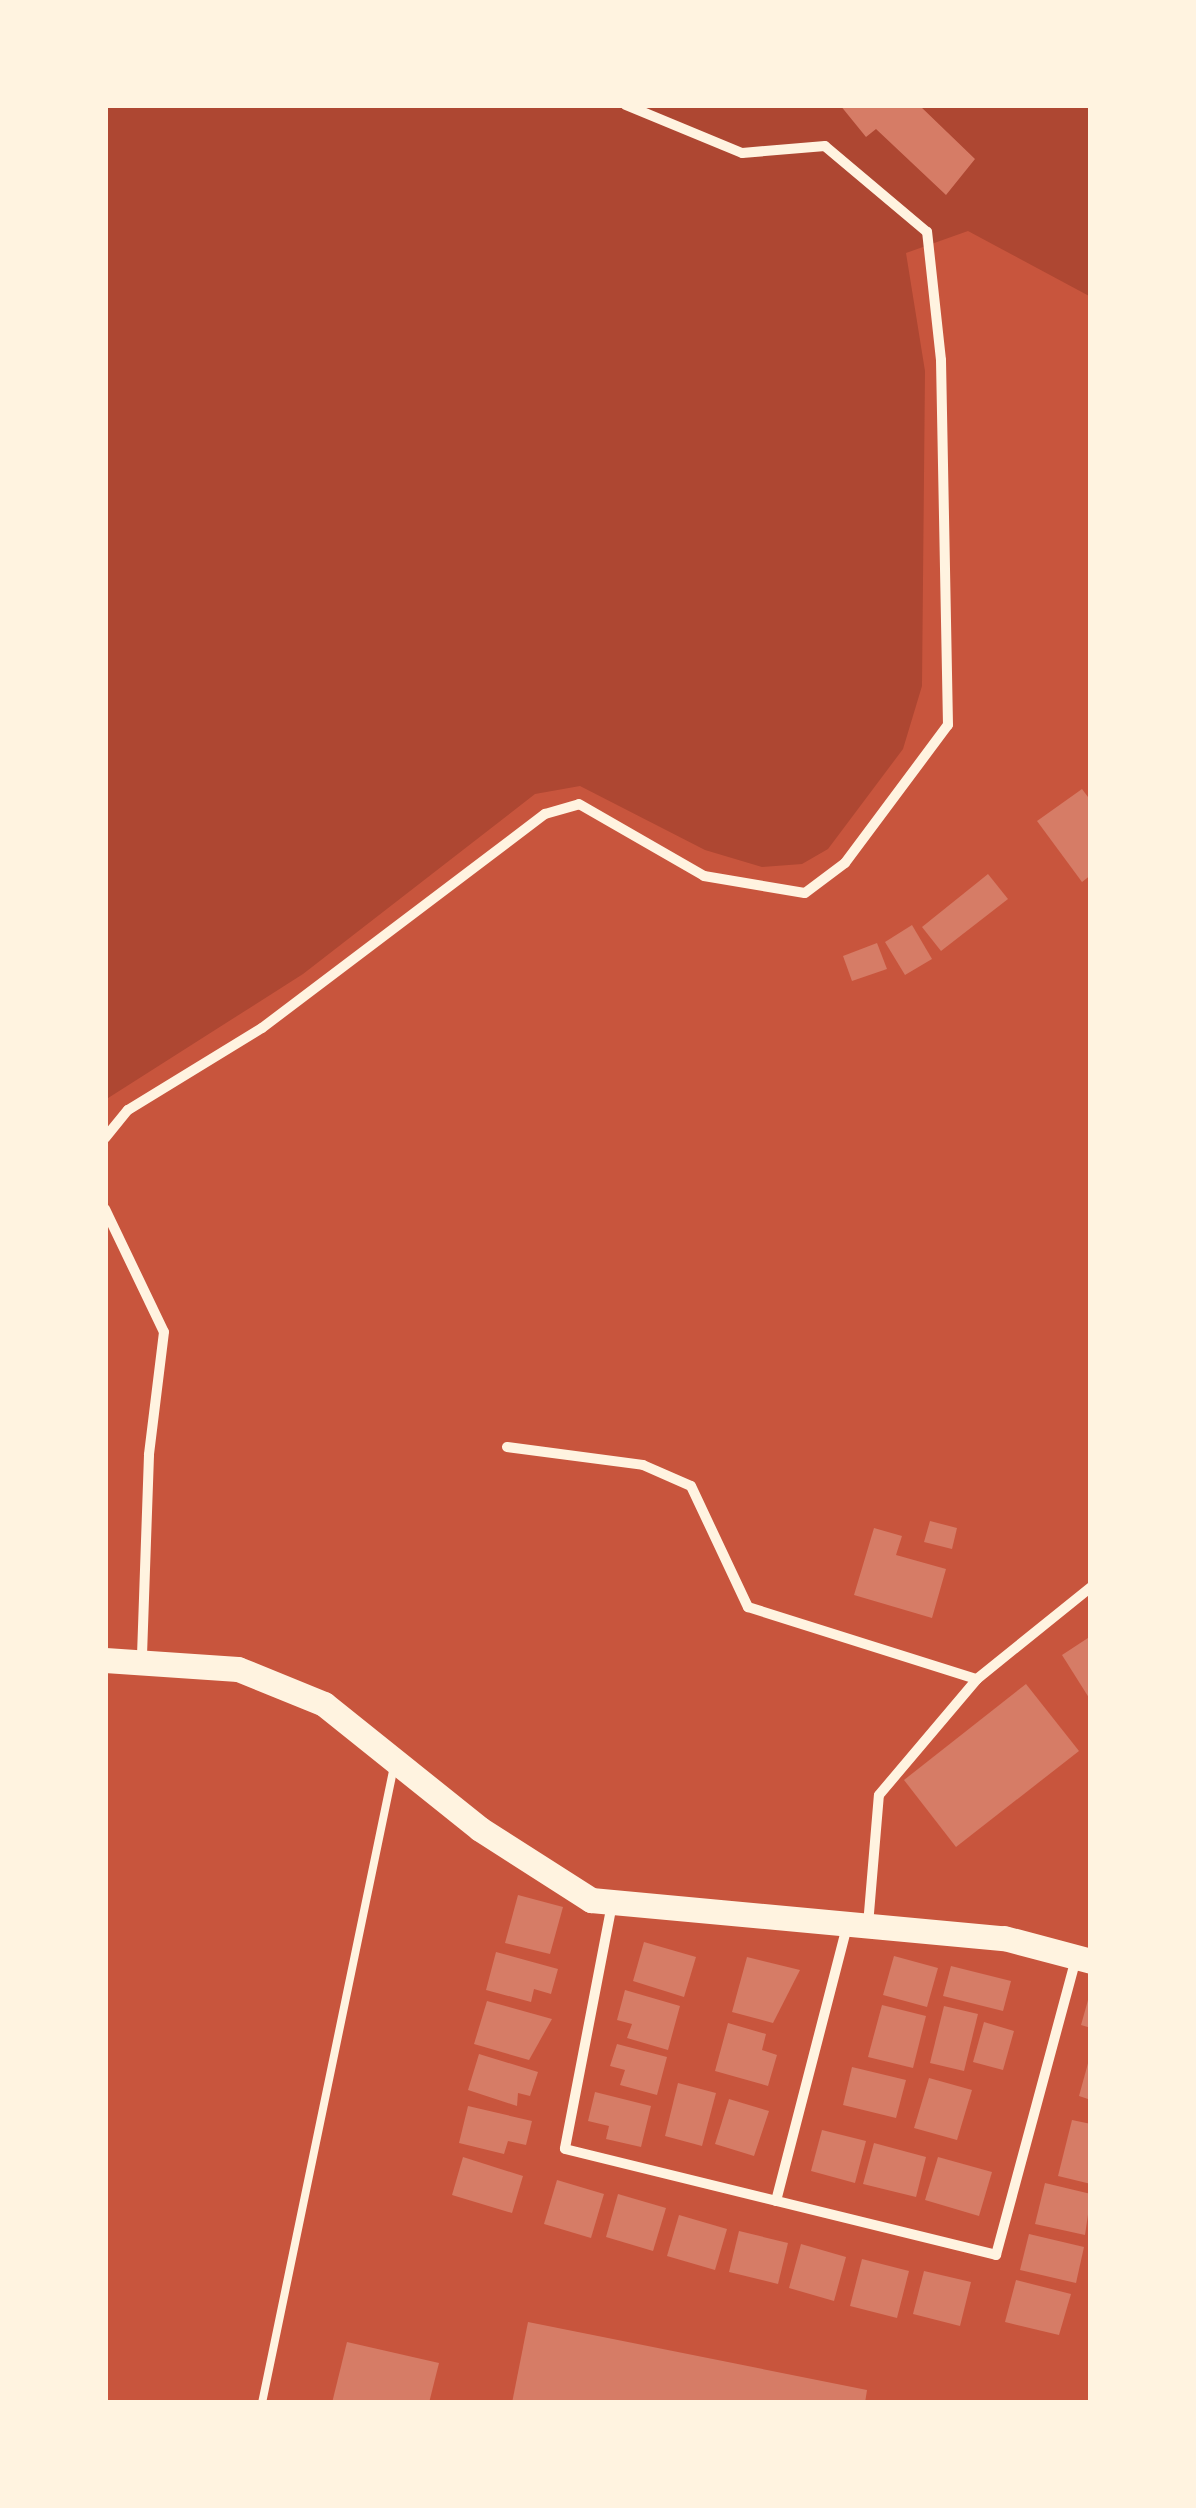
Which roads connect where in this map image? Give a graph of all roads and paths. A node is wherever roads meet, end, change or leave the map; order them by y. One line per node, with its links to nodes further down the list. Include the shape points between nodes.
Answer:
1 (626, 105): 2 (street, via 742,153 825,146 927,232 941,360 948,724 845,863 804,893 704,876 579,804 545,814 262,1028 128,1110)
2 (105, 1138)
3 (105, 1209): 6 (street, via 164,1332 148,1455)
4 (507, 1447): 8 (street, via 644,1465 690,1486 748,1607)
5 (1091, 1587): 8 (street)
6 (142, 1658): 7 (main road); 9 (main road, via 238,1669 324,1704)
7 (105, 1660)
8 (977, 1679): 11 (street, via 879,1795)
9 (395, 1761): 10 (main road, via 480,1829 591,1900); 14 (lane)
10 (612, 1904): 11 (main road); 13 (street, via 565,2149)
11 (857, 1928): 12 (main road, via 1004,1938); 13 (street)
12 (1084, 1959): 13 (street, via 996,2256)
13 (776, 2201)
14 (262, 2403)

